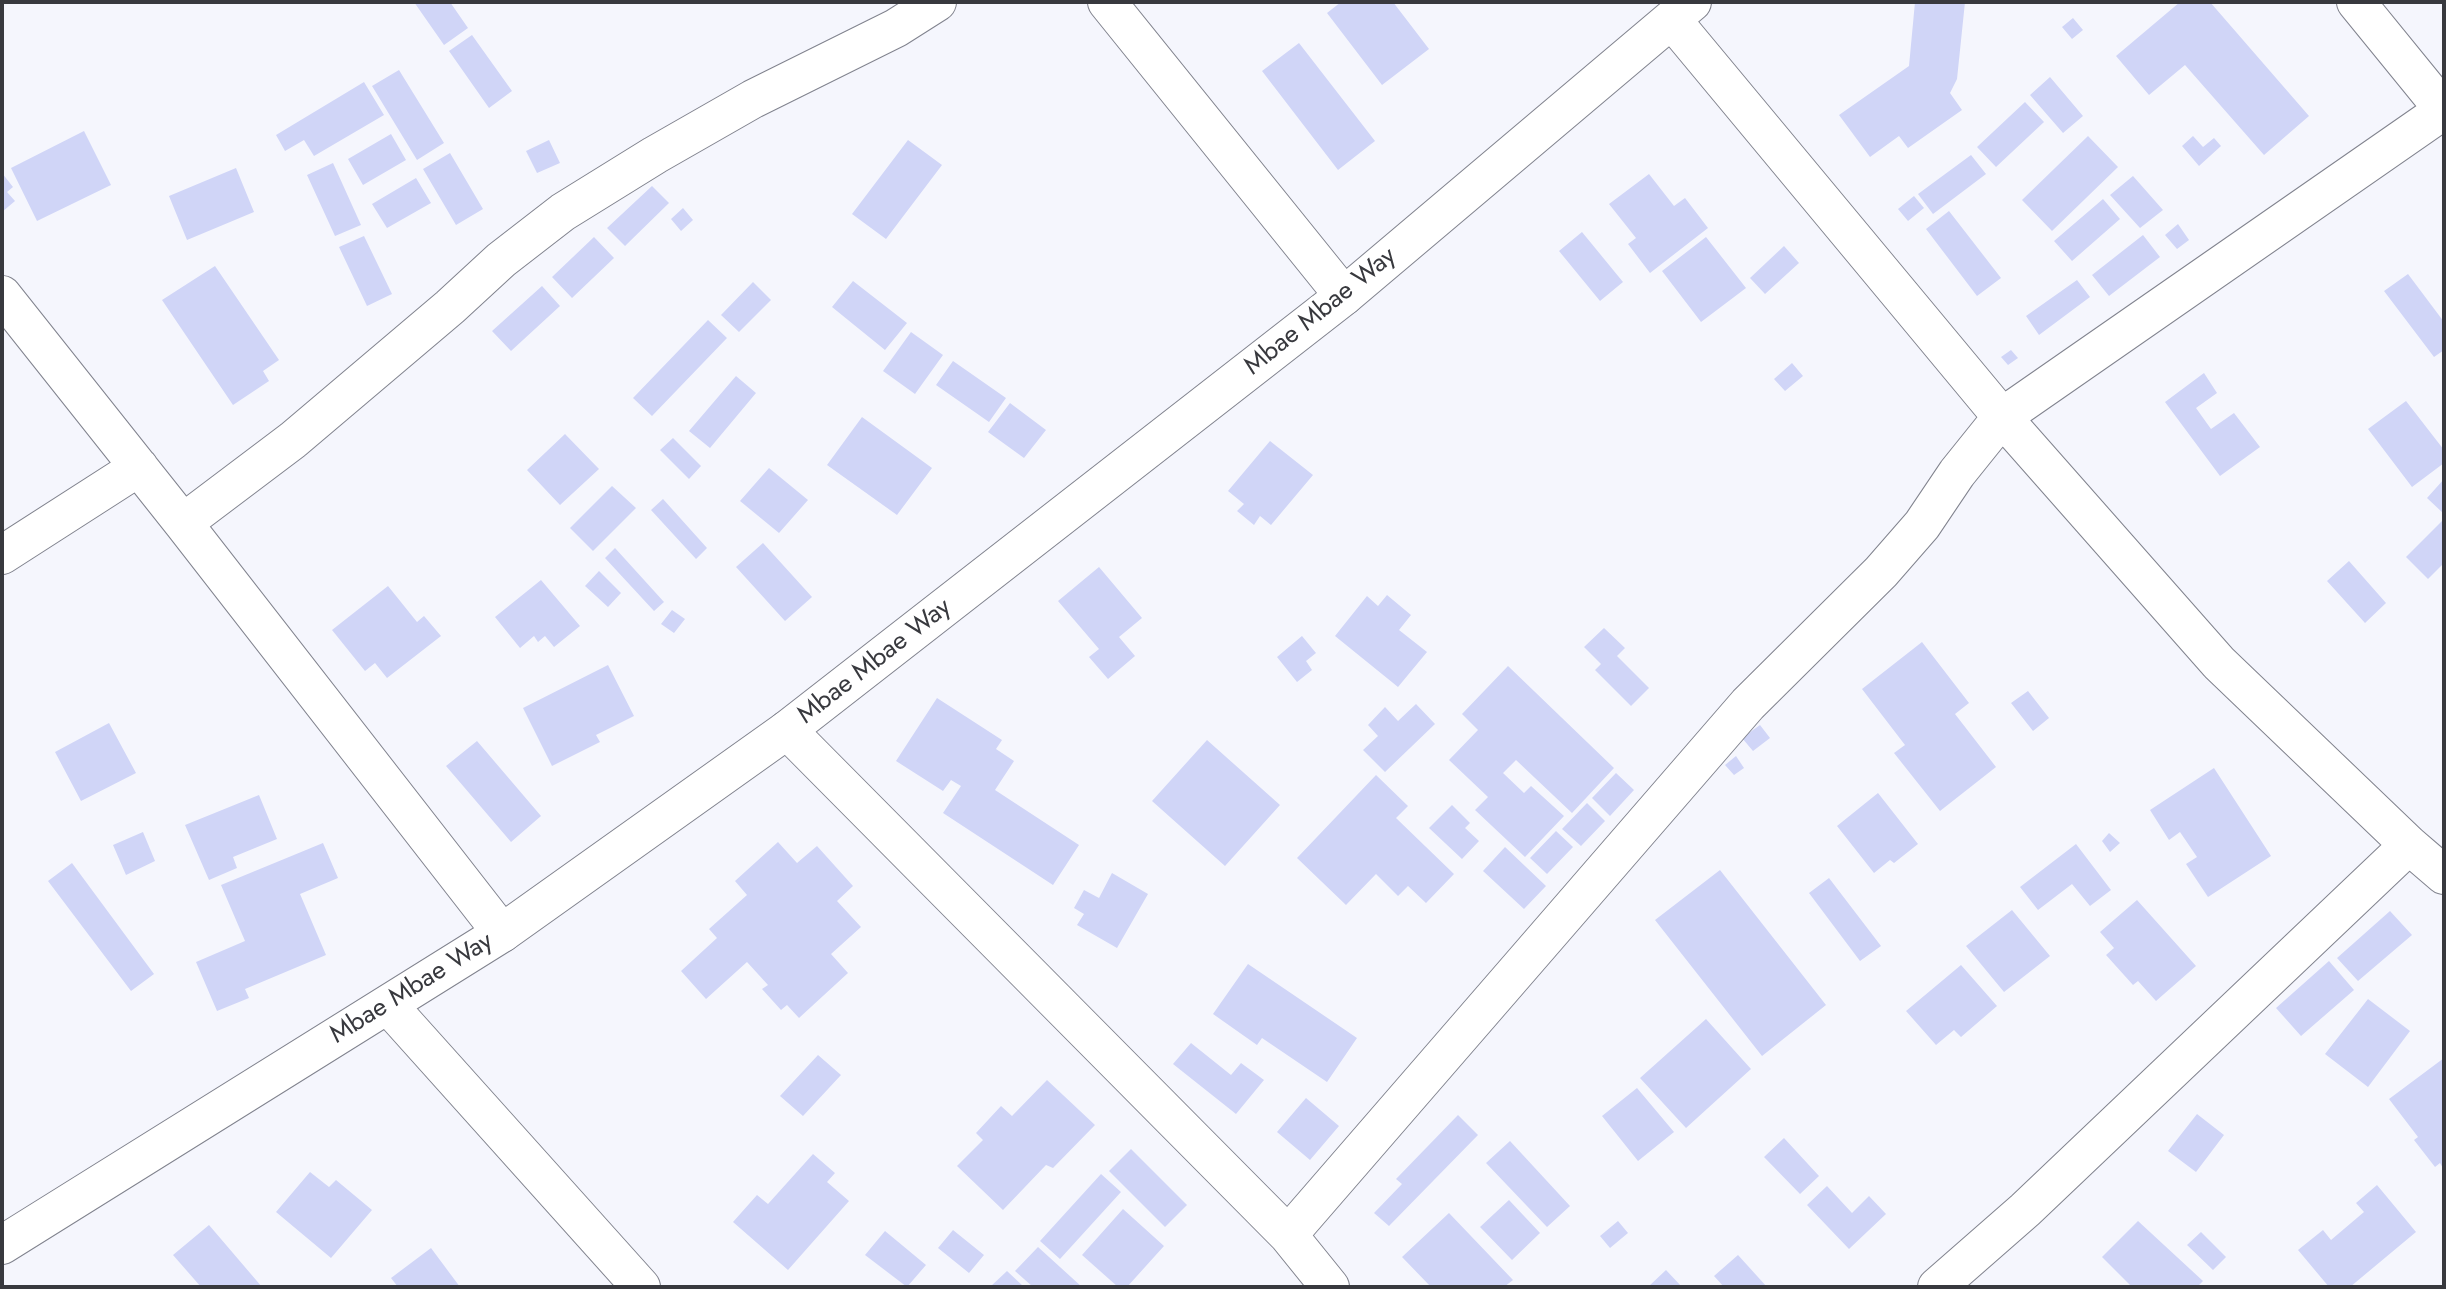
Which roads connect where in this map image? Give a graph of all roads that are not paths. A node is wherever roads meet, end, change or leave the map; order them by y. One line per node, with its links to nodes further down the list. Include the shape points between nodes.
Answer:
1 (937, 2): 10 (street, via 896,28 753,99 563,212 293,440)
2 (1107, 2): 7 (street)
3 (2356, 2): 5 (street)
4 (1682, 11): 7 (street, Mbae Mbae Way); 8 (street)
5 (2444, 110): 8 (street)
6 (2, 295): 9 (street)
7 (1344, 296): 12 (street, Mbae Mbae Way)
8 (2002, 417): 13 (street, via 2219,663); 17 (street, via 1881,572 1748,704)
9 (139, 467): 10 (street); 11 (street)
10 (183, 523): 15 (street)
11 (2, 555)
12 (787, 730): 15 (street, Mbae Mbae Way); 17 (street)
13 (2409, 845): 14 (street); 21 (street, via 2025,1210)
14 (2444, 875)
15 (502, 933): 16 (street, Mbae Mbae Way)
16 (388, 1004): 18 (street, Mbae Mbae Way); 19 (street)
17 (1288, 1234): 20 (street)
18 (5, 1237)
19 (641, 1287)
20 (1330, 1287)
21 (1937, 1287)

